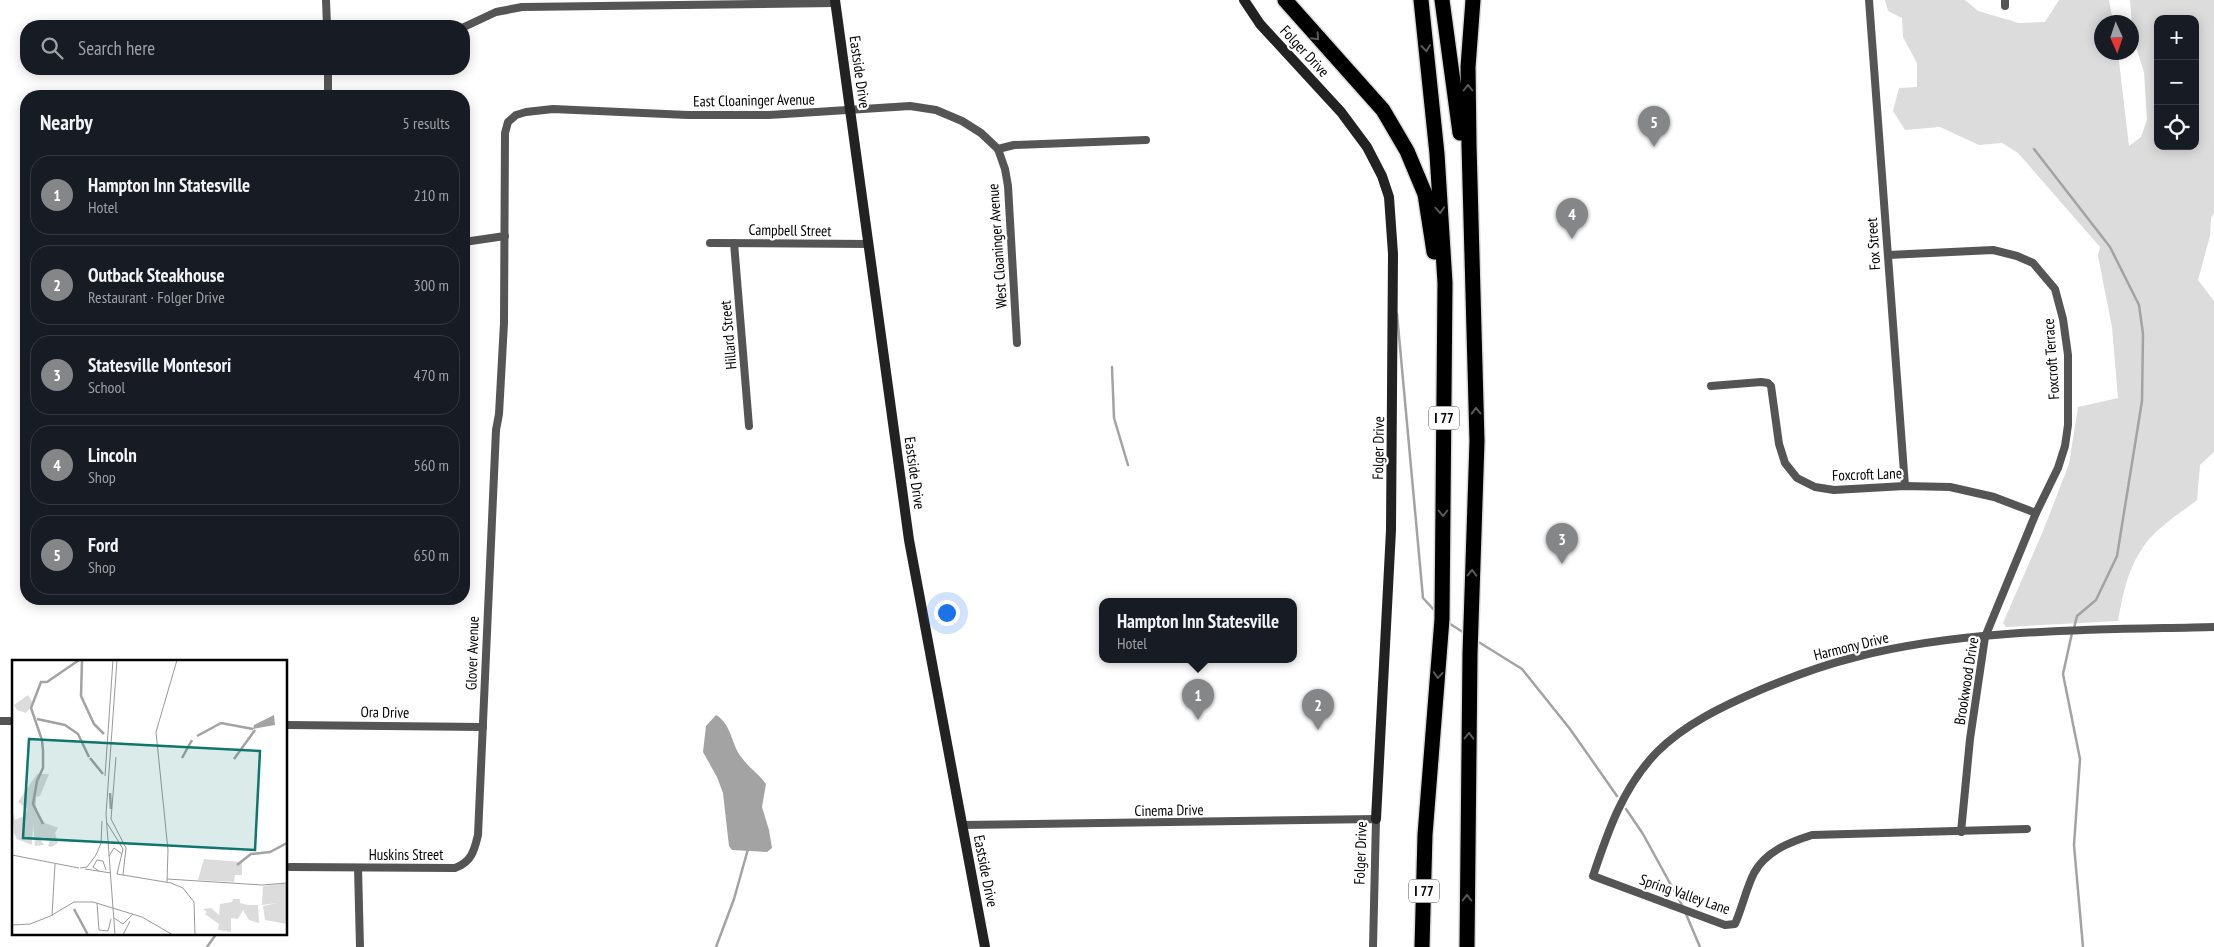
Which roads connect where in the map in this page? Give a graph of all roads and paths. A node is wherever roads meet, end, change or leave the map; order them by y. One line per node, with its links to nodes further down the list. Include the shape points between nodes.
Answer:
1 (326, 0): 9 (street)
2 (1244, 0): 33 (street, Folger Drive, via 1260,24 1341,112 1367,147 1389,197 1394,254 1391,521)
3 (1285, 0): 27 (highway, one-way to 27, via 1383,110 1407,150 1425,194 1434,256)
4 (1421, 0): 27 (highway, I 77, one-way to 27, via 1437,154 1445,283)
5 (1442, 0): 16 (highway, I 77)
6 (1472, 0): 16 (highway, one-way to 6, via 1468,67)
7 (1869, 0): 22 (street, Fox Street)
8 (835, 1): 10 (street, via 522,7 496,12); 13 (street, Eastside Drive)
9 (327, 20)
10 (470, 23)
11 (328, 75): 12 (street)
12 (328, 90)
13 (850, 111): 15 (street, East Cloaninger Avenue, via 910,106 936,110 962,121); 17 (street, East Cloaninger Avenue, via 706,115 553,109 516,115 508,122 505,132); 21 (street, Eastside Drive)
14 (1146, 140): 15 (street, via 1014,145)
15 (998, 149): 23 (street, West Cloaninger Avenue, via 1008,186)
16 (1471, 224): 45 (highway, I 77, one-way to 16, via 1470,654 1477,441)
17 (505, 236): 18 (street); 32 (street, Glover Avenue, via 504,323)
18 (470, 241)
19 (710, 243): 20 (street, Campbell Street)
20 (734, 243): 21 (street, Campbell Street); 25 (street, Hillard Street)
21 (869, 244): 34 (street, Eastside Drive, via 909,540)
22 (1888, 255): 26 (street, Fox Street); 28 (street, Foxcroft Terrace, via 1993,250 2033,263 2055,289 2068,354 2068,425 2058,468)
23 (1017, 343)
24 (1711, 386): 26 (street, Foxcroft Lane, via 1768,383 1785,463 1797,478 1814,488)
25 (749, 426)
26 (1905, 486): 28 (street, Foxcroft Lane, via 1957,489 1994,496)
27 (1443, 487): 44 (highway, I 77, one-way to 44, via 1442,620 1426,835)
28 (2036, 514): 30 (street, Brookwood Drive)
29 (2214, 628): 30 (street, Harmony Drive, via 2121,629)
30 (1985, 637): 36 (street, Brookwood Drive, via 1970,739); 40 (street, Harmony Drive, via 1918,644 1857,656 1797,675 1739,699 1681,730 1656,753 1632,783 1613,816)
31 (288, 725): 32 (street, Ora Drive)
32 (483, 727): 37 (street, Glover Avenue, via 478,836)
33 (1376, 819): 34 (street, Cinema Drive); 43 (street, Folger Drive)
34 (962, 825): 42 (street, Eastside Drive)
35 (2027, 829): 36 (street)
36 (1962, 832): 40 (street, Spring Valley Lane, via 1812,834 1788,843 1769,855 1755,873 1734,924 1725,925)
37 (470, 859): 39 (street, Huskins Street, via 455,868)
38 (290, 867): 39 (street)
39 (358, 868): 41 (street, Huskins Street)
40 (1593, 876)
41 (360, 947)
42 (985, 947)
43 (1374, 947)
44 (1422, 947)
45 (1467, 947)

